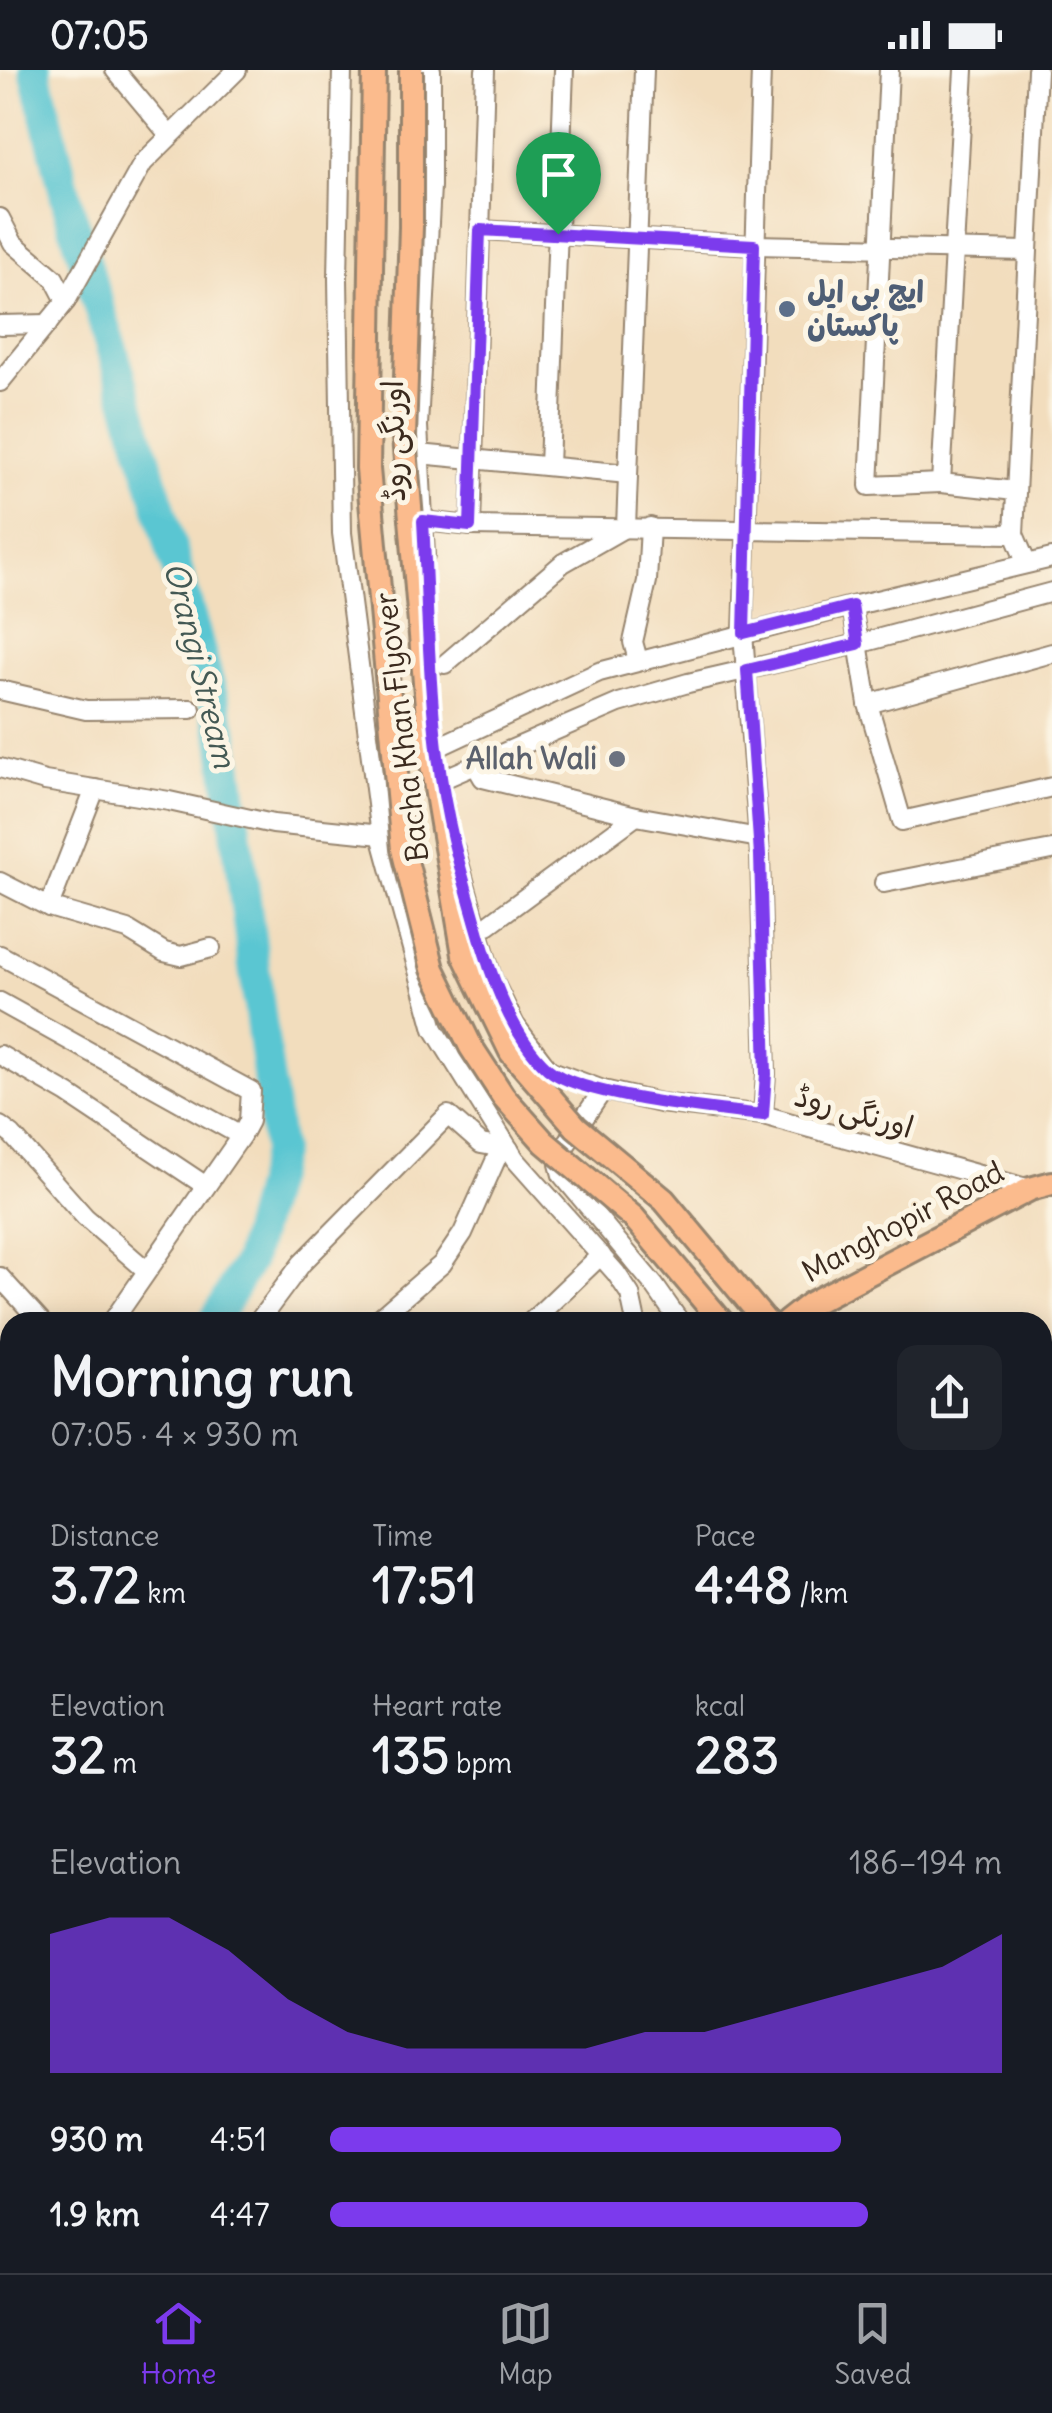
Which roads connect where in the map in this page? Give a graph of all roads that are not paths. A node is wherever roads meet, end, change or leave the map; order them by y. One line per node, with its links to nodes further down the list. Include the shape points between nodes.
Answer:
1 (236, 70): 14 (street)
2 (342, 70): 60 (street, اورنگی روڈ, via 342,533)
3 (374, 70): 88 (main road, Bacha Khan Flyover, bridge, via 368,470 403,848 433,969 503,1096 544,1142 634,1218)
4 (412, 70): 89 (main road, Bacha Khan Flyover, bridge, via 404,437 432,764 464,955 512,1052 576,1127 664,1200)
5 (431, 70): 28 (street, اورنگی روڈ)
6 (485, 70): 16 (street)
7 (564, 70): 17 (street)
8 (644, 70): 18 (street)
9 (760, 70): 19 (street)
10 (889, 70): 22 (street)
11 (964, 70): 21 (street)
12 (1037, 70): 23 (street)
13 (120, 72): 14 (street)
14 (170, 136): 24 (street, via 143,163)
15 (0, 218): 20 (street)
16 (480, 230): 17 (street); 29 (street)
17 (558, 234): 18 (street); 30 (street)
18 (637, 238): 19 (street); 31 (street)
19 (754, 245): 22 (street); 38 (street)
20 (8, 246): 24 (street, via 54,278)
21 (954, 249): 22 (street); 23 (street); 32 (street)
22 (880, 250): 32 (street, via 869,486)
23 (1028, 251): 33 (street)
24 (66, 300): 26 (street)
25 (0, 324): 26 (street)
26 (48, 324): 27 (street)
27 (0, 382)
28 (419, 454): 29 (street); 34 (street, اورنگی روڈ)
29 (473, 459): 30 (street); 35 (street)
30 (549, 466): 31 (street)
31 (628, 474): 36 (street)
32 (941, 483): 33 (street)
33 (1015, 491): 39 (street)
34 (423, 521): 35 (street); 53 (street, اورنگی روڈ)
35 (470, 526): 36 (street)
36 (626, 527): 37 (street); 48 (street, via 563,562)
37 (650, 528): 38 (street); 47 (street, via 632,642)
38 (746, 528): 39 (street); 44 (street)
39 (1014, 534): 41 (street)
40 (1052, 558): 41 (street)
41 (1026, 562): 43 (street)
42 (1052, 592): 45 (street)
43 (852, 606): 44 (street); 45 (street)
44 (744, 633): 47 (street); 49 (street)
45 (858, 644): 49 (street); 51 (street)
46 (1052, 653): 51 (street)
47 (638, 660): 53 (street)
48 (446, 664)
49 (747, 670): 54 (street, via 619,704); 61 (street)
50 (0, 690): 52 (street, via 86,710)
51 (868, 704): 58 (street, via 902,821)
52 (191, 709)
53 (438, 747): 56 (street, اورنگی روڈ)
54 (476, 766): 56 (street); 59 (street, via 483,778)
55 (0, 768): 57 (street)
56 (443, 779): 71 (street, اورنگی روڈ, via 452,838 492,978 515,1025 549,1070)
57 (96, 789): 60 (street, via 273,824); 65 (street)
58 (1050, 792)
59 (636, 816): 61 (street); 66 (street)
60 (381, 834): 75 (street, اورنگی روڈ, via 434,1029)
61 (759, 838): 72 (street)
62 (1052, 850): 64 (street)
63 (0, 882): 65 (street)
64 (884, 883)
65 (48, 906): 67 (street, via 128,930 164,952 182,956)
66 (488, 925)
67 (210, 948)
68 (0, 955): 74 (street, via 251,1091)
69 (0, 1002): 74 (street)
70 (0, 1055): 76 (street)
71 (603, 1090): 72 (street, اورنگی روڈ); 87 (street, via 558,1164)
72 (763, 1115): 77 (street, اورنگی روڈ)
73 (0, 1126): 79 (street, via 85,1217)
74 (240, 1136): 76 (street)
75 (505, 1149): 78 (street, اورنگی روڈ); 83 (street, via 481,1144 448,1115 302,1262); 84 (street, via 442,1264)
76 (206, 1186): 79 (street)
77 (1041, 1186): 90 (main road, Manghopir Road)
78 (600, 1255): 85 (street); 86 (street, اورنگی روڈ, via 630,1294)
79 (146, 1270): 82 (street)
80 (0, 1277): 81 (street)
81 (32, 1312)
82 (119, 1312)
83 (265, 1312)
84 (387, 1312)
85 (541, 1312)
86 (634, 1312)
87 (673, 1312)
88 (714, 1312)
89 (758, 1312)
90 (800, 1312)

